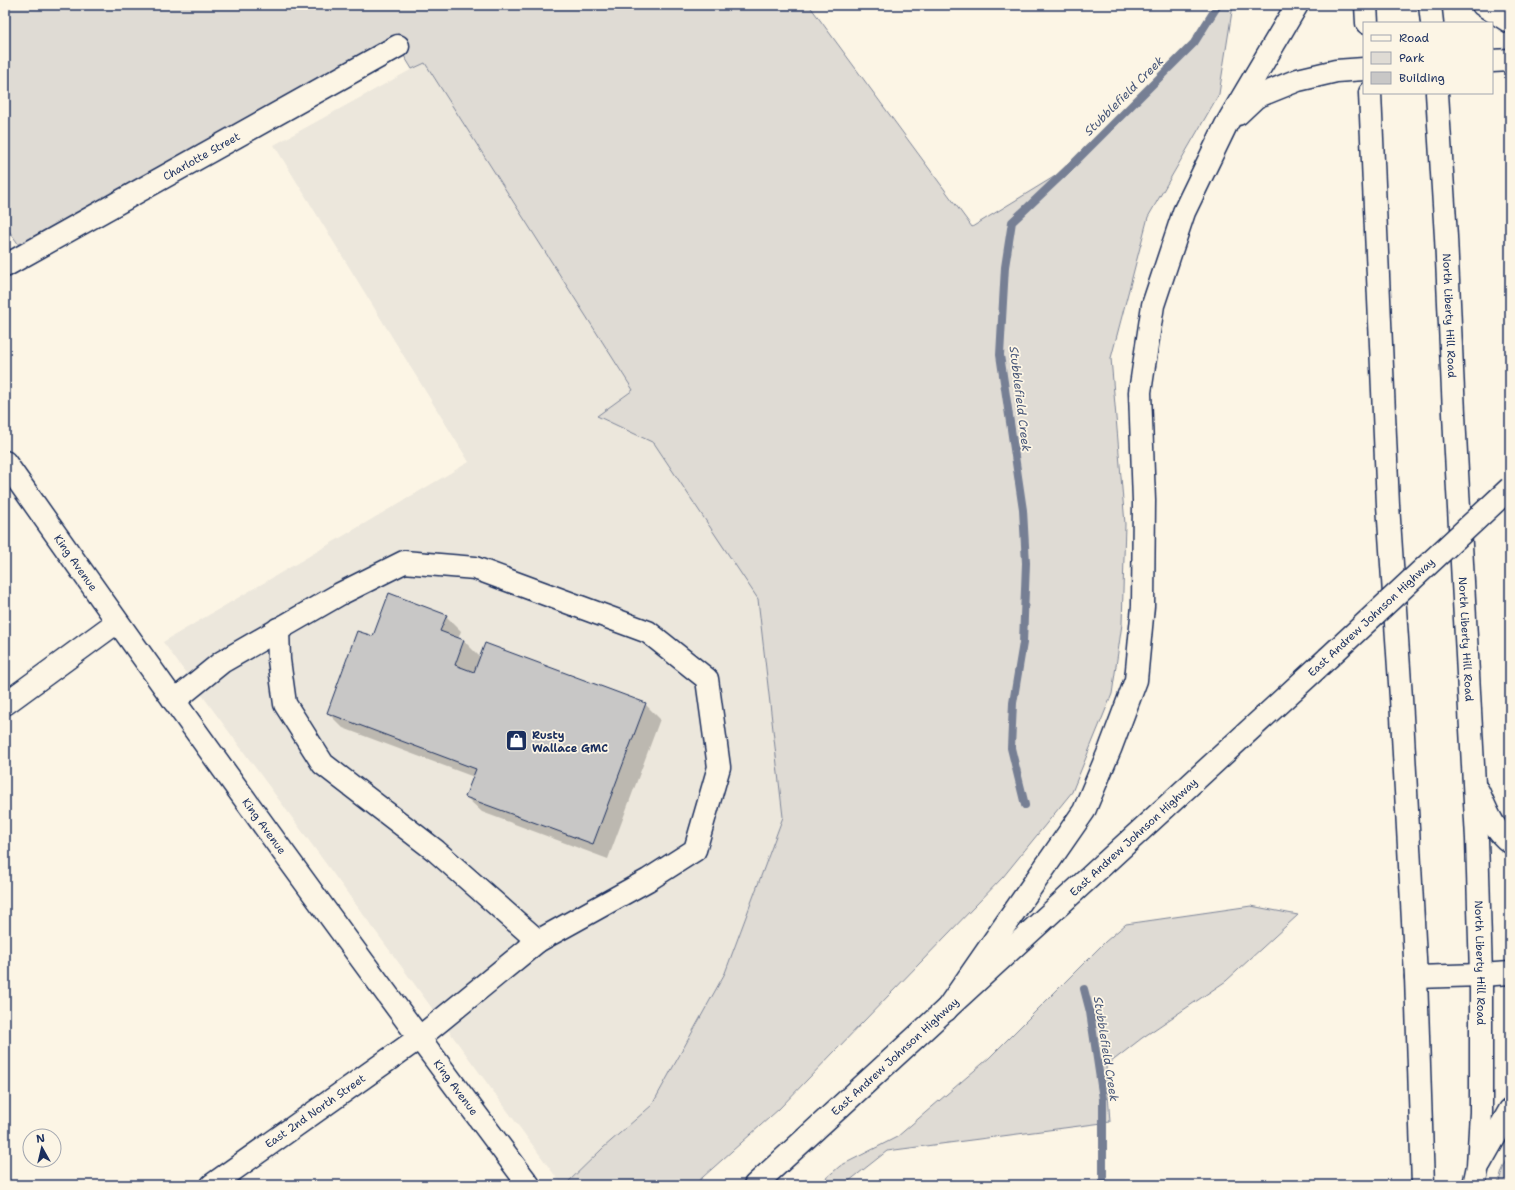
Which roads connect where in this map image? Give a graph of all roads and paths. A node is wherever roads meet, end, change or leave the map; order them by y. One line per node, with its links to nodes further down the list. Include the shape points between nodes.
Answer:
1 (1297, 5): 14 (main road)
2 (1366, 5): 5 (main road)
3 (1430, 5): 6 (main road)
4 (1483, 5): 7 (main road)
5 (1367, 22)
6 (1432, 22)
7 (1510, 22)
8 (398, 46): 15 (main road, Charlotte Street)
9 (1510, 60): 10 (main road)
10 (1493, 61)
11 (1363, 69): 14 (main road, via 1336,71 1298,80 1256,98)
12 (1370, 94): 27 (main road, via 1388,505)
13 (1437, 94): 22 (main road, North Liberty Hill Road)
14 (1226, 125): 28 (main road, via 1184,212 1153,305 1140,392 1144,501 1143,606 1136,680 1084,811)
15 (5, 266)
16 (5, 462): 18 (main road, King Avenue)
17 (1510, 488): 28 (main road, East Andrew Johnson Highway, bridge)
18 (117, 622): 20 (main road, King Avenue); 21 (main road)
19 (278, 629): 20 (main road, East 2nd North Street, via 222,662); 24 (main road, via 285,704 323,764 436,851); 24 (main road, East 2nd North Street, via 404,562 475,568 648,632 707,679 719,767 695,850 648,880)
20 (174, 701): 29 (main road, King Avenue)
21 (5, 704)
22 (1473, 777): 23 (main road, via 1485,809 1496,827); 26 (main road, North Liberty Hill Road)
23 (1510, 842)
24 (538, 941): 29 (main road, East 2nd North Street)
25 (1510, 973): 26 (main road)
26 (1481, 975): 27 (main road); 31 (main road, North Liberty Hill Road, via 1481,1112)
27 (1416, 977): 35 (main road)
28 (946, 1010): 34 (main road, East Andrew Johnson Highway)
29 (418, 1038): 32 (main road, East 2nd North Street); 33 (main road, King Avenue)
30 (1510, 1110): 31 (main road)
31 (1476, 1176)
32 (212, 1185)
33 (529, 1185)
34 (755, 1185)
35 (1423, 1185)

